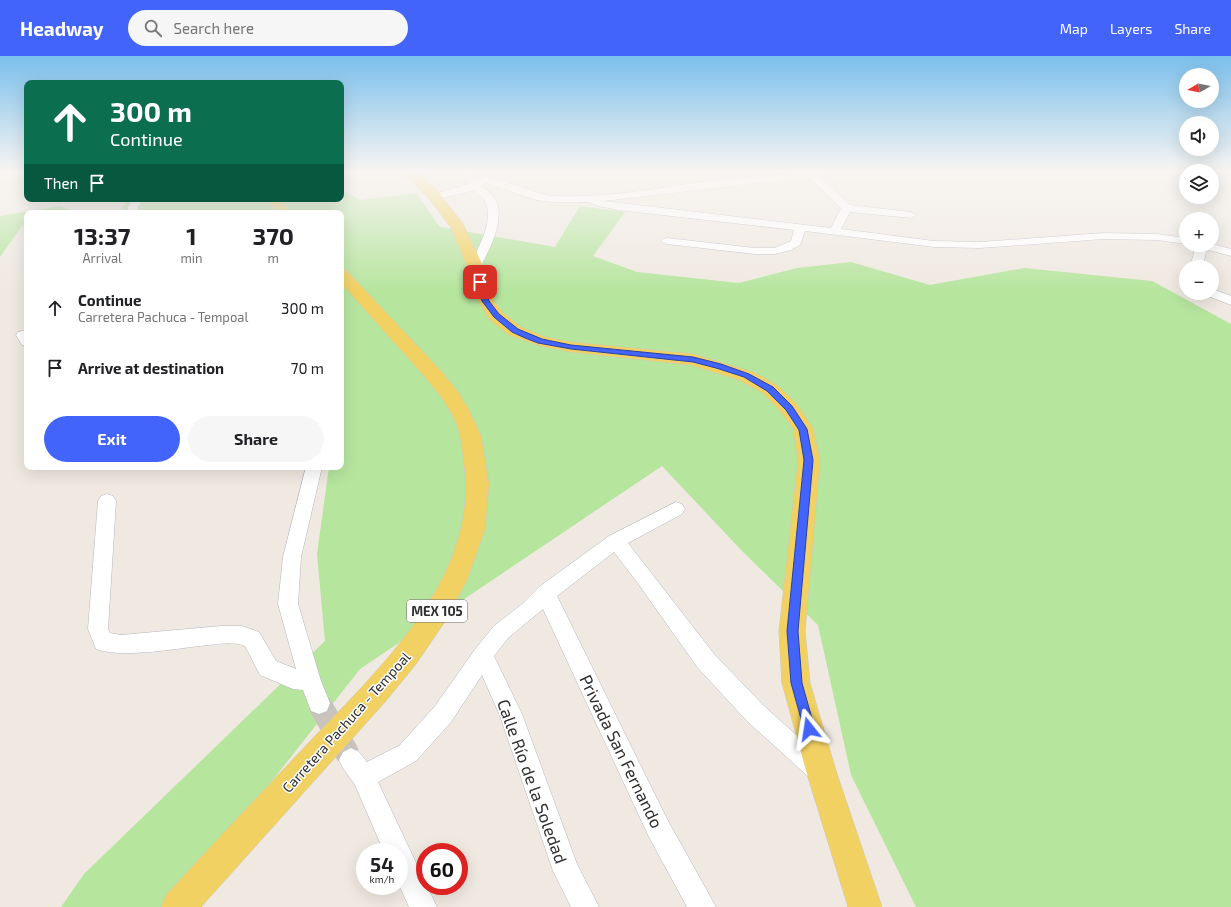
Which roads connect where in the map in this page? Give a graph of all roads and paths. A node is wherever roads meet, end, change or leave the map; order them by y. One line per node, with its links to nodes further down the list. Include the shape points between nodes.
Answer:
1 (446, 212): 13 (main road, via 458,227)
2 (493, 212): 13 (street, via 491,233)
3 (661, 212): 7 (street)
4 (845, 212): 8 (street)
5 (887, 212): 6 (street)
6 (911, 214)
7 (800, 227): 8 (street); 10 (street, via 796,243 775,251)
8 (834, 232): 9 (street, via 934,244 980,245 1104,236)
9 (1179, 240)
10 (667, 241)
11 (1219, 250): 12 (street)
12 (1231, 253)
13 (475, 266): 25 (main road, via 486,301 496,316 515,331 540,341 571,347 693,360 718,366 746,376 770,389 789,408 803,429 809,460 792,631 796,683)
14 (344, 277): 28 (main road, Carretera Pachuca - Tempoal / MEX 105, via 441,383 460,410 471,435 478,469 477,504 470,539 454,580 430,623 395,671)
15 (1219, 296): 16 (street)
16 (1231, 301)
17 (313, 470): 23 (street, via 292,557 288,604)
18 (107, 501): 23 (street, via 98,629 103,642 121,644 242,635 252,639 268,668 293,679)
19 (676, 509): 20 (street)
20 (616, 541): 21 (street); 25 (street, via 706,661 755,713)
21 (546, 593): 22 (street, via 501,632); 31 (street, Privada San Fernando, via 658,828)
22 (483, 655): 26 (street, via 443,714 408,753 357,768); 30 (street, Calle Río de la Soledad, via 511,714 566,870)
23 (310, 681): 24 (street)
24 (319, 704)
25 (822, 774): 32 (main road)
26 (393, 843)
27 (408, 875): 29 (street)
28 (178, 907)
29 (423, 907)
30 (585, 907)
31 (702, 907)
32 (865, 907)

